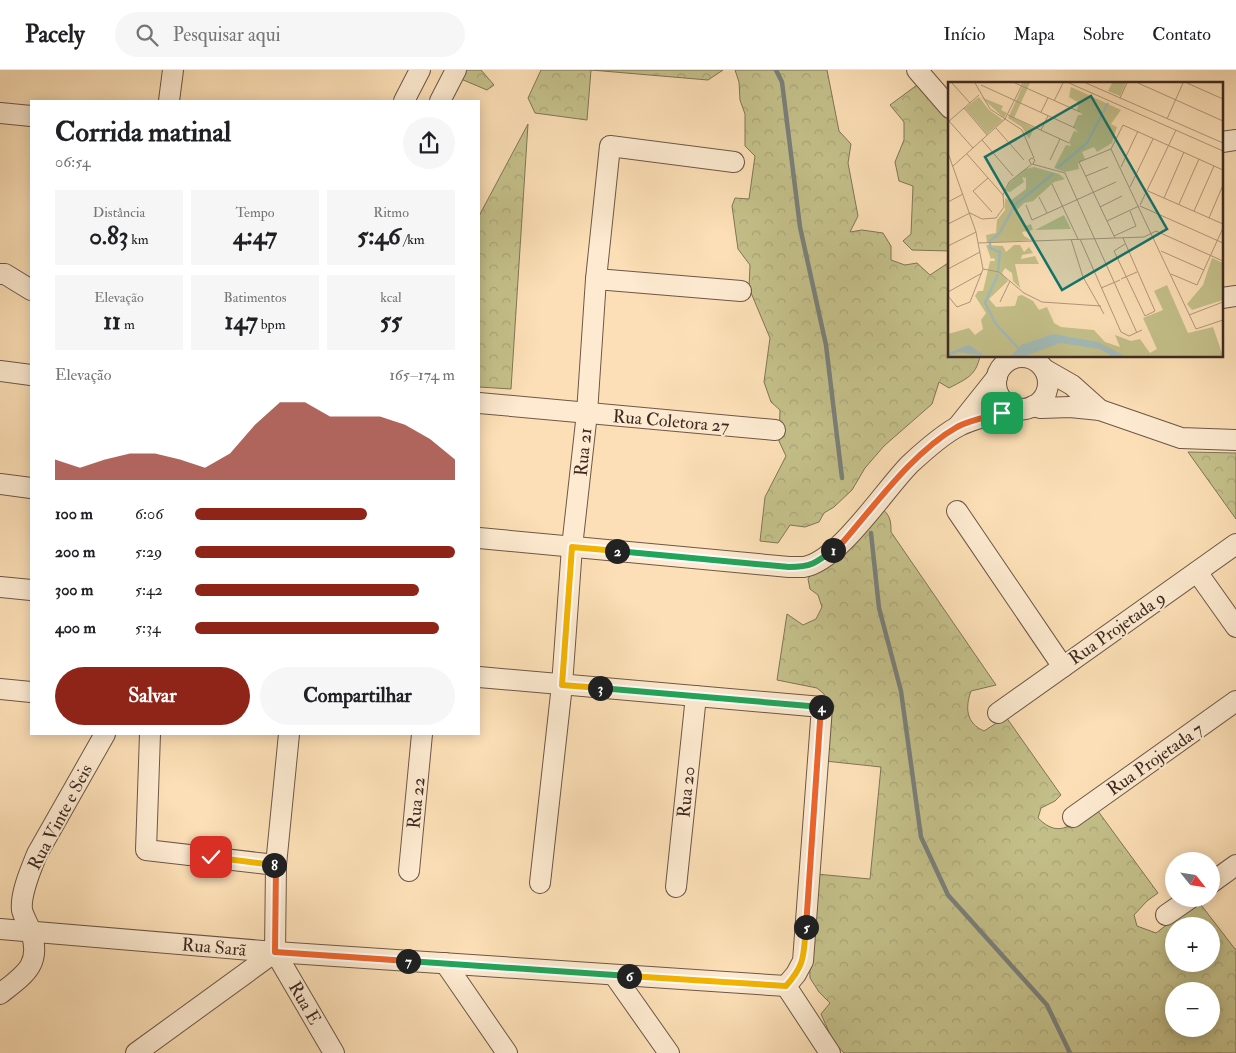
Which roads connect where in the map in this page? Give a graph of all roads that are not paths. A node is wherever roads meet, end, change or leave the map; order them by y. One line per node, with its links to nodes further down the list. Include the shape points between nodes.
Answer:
1 (173, 70): 5 (street)
2 (420, 70): 6 (street)
3 (456, 70): 7 (street)
4 (917, 70): 8 (street)
5 (169, 100)
6 (405, 100)
7 (441, 100)
8 (948, 106)
9 (0, 113): 10 (street)
10 (30, 116)
11 (734, 162): 13 (street, Rua 21, via 610,146)
12 (0, 274): 14 (street)
13 (596, 279): 15 (street); 24 (street, Rua 21)
14 (30, 289)
15 (741, 291)
16 (1013, 358): 18 (street)
17 (1035, 361): 22 (street, via 1048,377 1048,386 1040,402); 23 (street, via 1072,385)
18 (999, 367): 22 (street, via 998,393 1002,400 1017,408); 25 (street)
19 (0, 372): 20 (street)
20 (30, 375)
21 (480, 403): 24 (street, Rua Coletora 27)
22 (1029, 407): 23 (street); 25 (street)
23 (1100, 410): 27 (street, via 1181,438)
24 (587, 413): 26 (street, Rua Coletora 27); 33 (street, Rua 21)
25 (958, 426): 33 (street, via 910,464 843,542 805,567)
26 (775, 430)
27 (1236, 440)
28 (0, 484): 29 (street)
29 (30, 488)
30 (957, 511): 38 (street)
31 (480, 538): 33 (street)
32 (1236, 544): 34 (street, Rua Projetada 9)
33 (572, 547): 40 (street, Rua 21)
34 (1197, 572): 37 (street); 38 (street, Rua Projetada 9)
35 (0, 587): 36 (street)
36 (30, 590)
37 (1236, 627)
38 (1063, 667): 45 (street, Rua Projetada 9)
39 (480, 677): 40 (street)
40 (562, 685): 43 (street); 55 (street, Rua 21)
41 (0, 689): 42 (street)
42 (30, 692)
43 (696, 696): 56 (street, Rua 20); 64 (street, via 822,707 803,961)
44 (1236, 702): 50 (street, Rua Projetada 7)
45 (998, 713)
46 (104, 735): 60 (street, Rua Vinte e Seis, via 30,872 22,910)
47 (150, 735): 51 (street, via 146,850)
48 (289, 735): 51 (street)
49 (422, 735): 53 (street, Rua 22)
50 (1073, 817)
51 (276, 865): 61 (street)
52 (1236, 865): 54 (street)
53 (409, 871)
54 (1220, 877)
55 (540, 883)
56 (676, 887)
57 (1176, 908): 58 (street)
58 (1166, 915)
59 (0, 930): 60 (street, Rua Sarã)
60 (31, 932): 61 (street, Rua Sarã); 65 (street, Rua Vinte e Seis, via 36,948 32,965)
61 (275, 952): 62 (street, Rua Sarã); 66 (street); 67 (street, Rua E)
62 (445, 963): 63 (street, Rua Sarã); 68 (street)
63 (614, 975): 64 (street, Rua Sarã); 69 (street)
64 (786, 986): 70 (street)
65 (0, 994)
66 (136, 1053)
67 (334, 1053)
68 (507, 1053)
69 (669, 1053)
70 (830, 1053)

